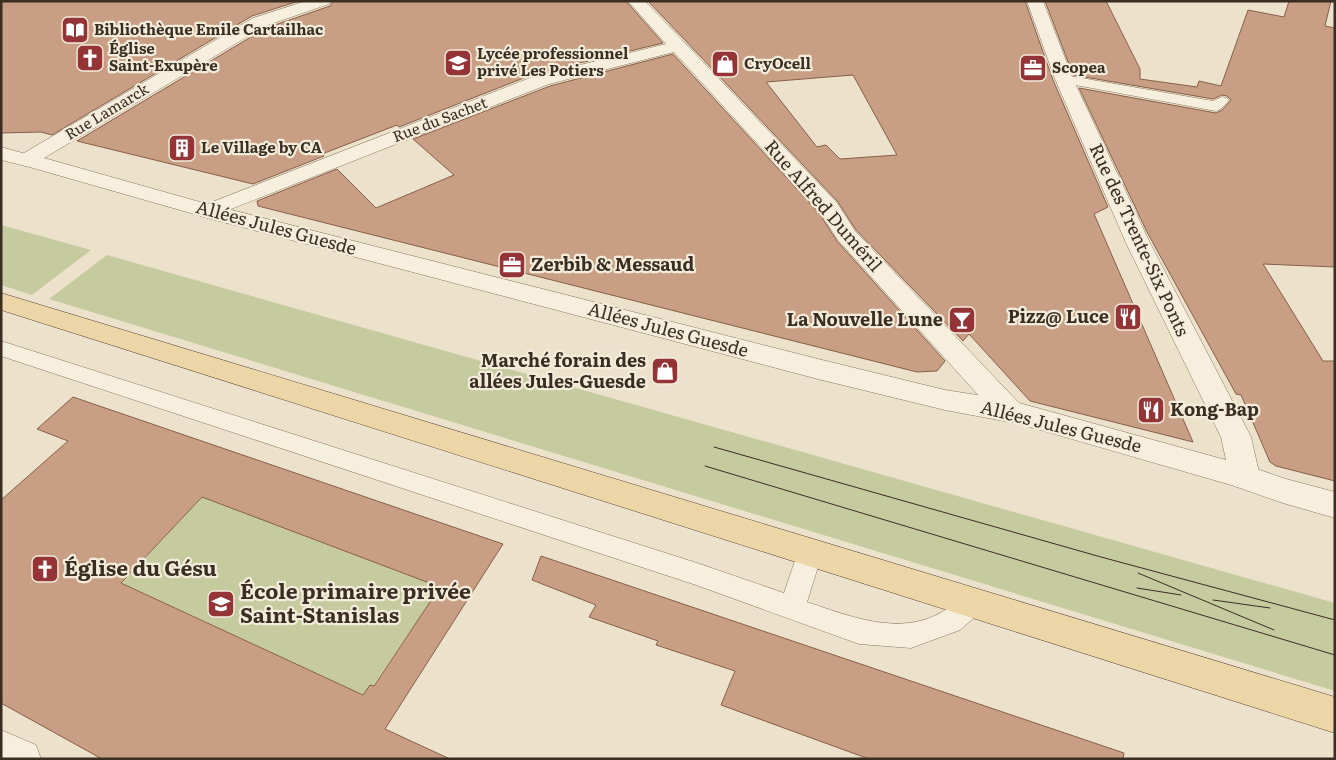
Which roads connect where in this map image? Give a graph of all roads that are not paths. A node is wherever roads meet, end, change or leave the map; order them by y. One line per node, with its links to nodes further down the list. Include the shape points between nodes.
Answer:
1 (323, 1): 8 (street, Rue Lamarck, via 260,22)
2 (636, 1): 4 (street, Rue Alfred Duméril)
3 (1035, 1): 5 (street, Rue des Trente-Six Ponts)
4 (678, 46): 9 (street, Rue du Sachet, via 542,80); 12 (street, Rue Alfred Duméril, via 829,208 846,235)
5 (1064, 79): 6 (lane, via 1216,106); 13 (street, Rue des Trente-Six Ponts, via 1138,242 1236,437)
6 (1222, 101)
7 (1, 153): 8 (street, Allées Jules Guesde)
8 (26, 160): 9 (street, Allées Jules Guesde)
9 (208, 211): 12 (street, Allées Jules Guesde, via 818,369 945,400)
10 (1, 301): 15 (main road)
11 (1, 348): 17 (lane, via 697,574)
12 (1009, 411): 13 (street, Allées Jules Guesde)
13 (1246, 477): 14 (street, Allées Jules Guesde, via 1283,492)
14 (1335, 506)
15 (810, 551): 16 (main road); 17 (lane)
16 (974, 602): 17 (lane, via 951,621 911,636 859,632); 18 (main road)
17 (792, 608)
18 (1335, 715)
19 (1, 749): 20 (street)
20 (22, 759)

